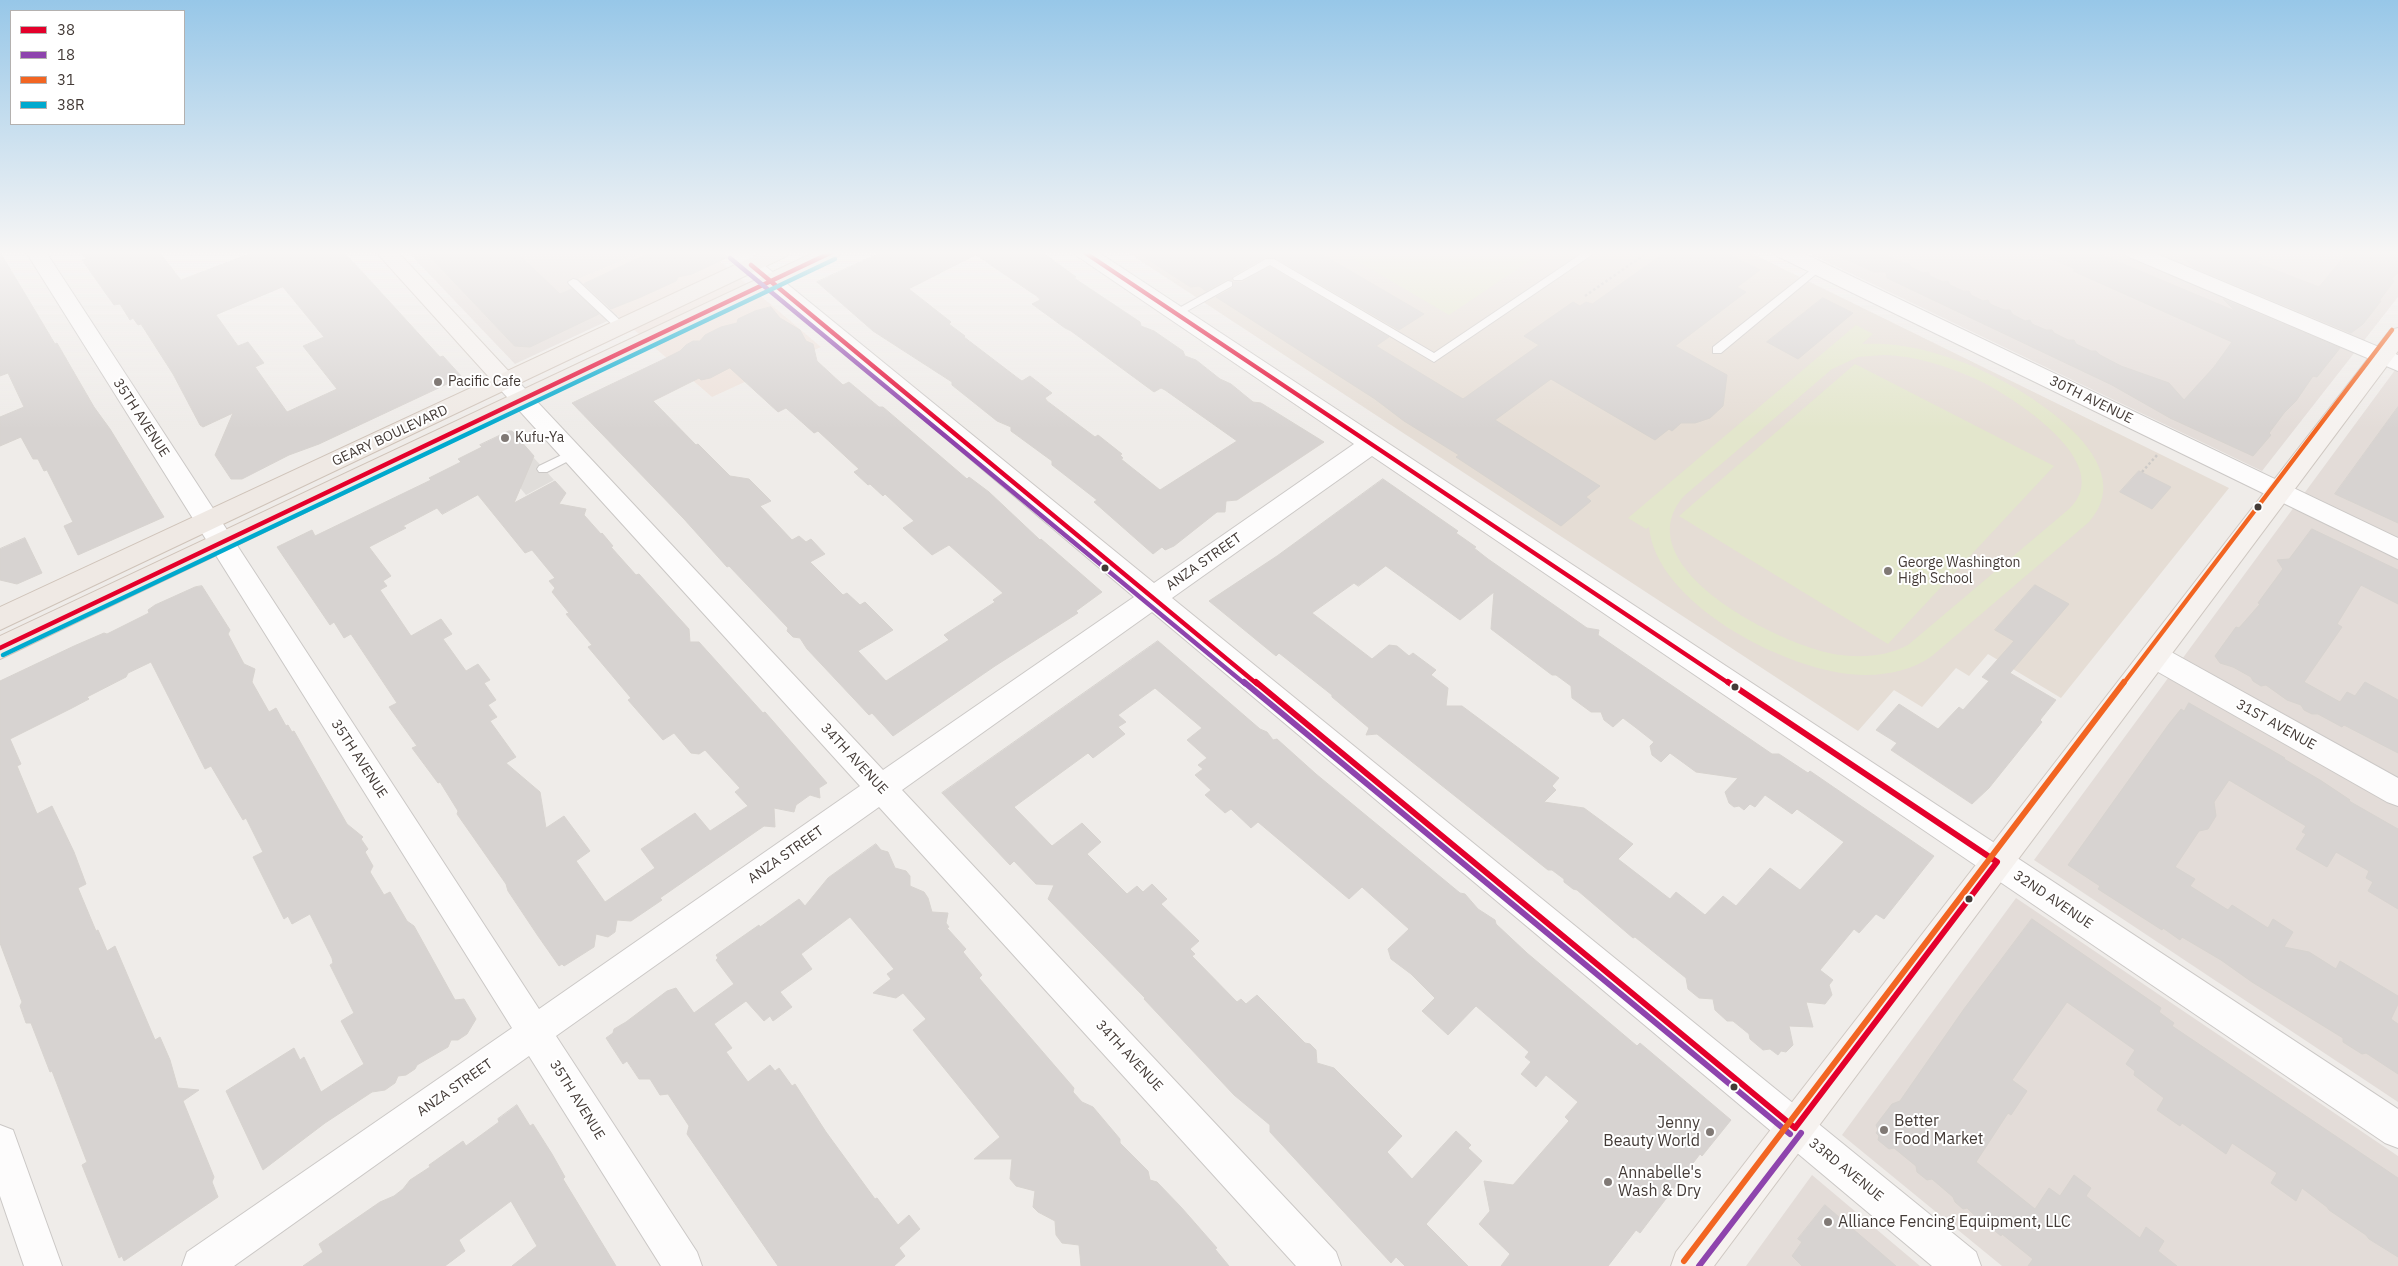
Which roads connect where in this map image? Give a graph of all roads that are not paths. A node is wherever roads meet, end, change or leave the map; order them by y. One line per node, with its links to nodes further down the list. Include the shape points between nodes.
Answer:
1 (74, 311): 24 (street, 35TH AVENUE)
2 (440, 311): 19 (street, 34TH AVENUE)
3 (604, 311): 15 (lane)
4 (655, 311): 15 (main road, GEARY BOULEVARD)
5 (665, 311): 19 (main road, GEARY BOULEVARD)
6 (806, 311): 26 (street, 33RD AVENUE)
7 (1173, 311): 14 (street, 32ND AVENUE)
8 (1179, 311): 14 (lane)
9 (1355, 311): 10 (lane, via 1434,358)
10 (1503, 311)
11 (1764, 311): 17 (lane)
12 (1906, 311): 23 (street, 30TH AVENUE)
13 (2273, 311): 18 (street)
14 (1176, 313): 20 (street, 32ND AVENUE)
15 (621, 327): 19 (main road, GEARY BOULEVARD)
16 (2398, 335): 18 (street)
17 (1717, 350)
18 (2390, 361): 23 (street)
19 (513, 390): 21 (street, 34TH AVENUE); 24 (main road, GEARY BOULEVARD)
20 (1372, 444): 26 (street, ANZA STREET); 32 (street, 32ND AVENUE)
21 (572, 454): 22 (lane); 30 (street, 34TH AVENUE)
22 (543, 468)
23 (2279, 492): 25 (street, 30TH AVENUE); 29 (street)
24 (214, 532): 27 (main road, GEARY BOULEVARD); 28 (main road, GEARY BOULEVARD); 33 (street, 35TH AVENUE)
25 (2398, 549)
26 (1153, 598): 30 (street, ANZA STREET); 34 (street, 33RD AVENUE)
27 (0, 619)
28 (0, 648)
29 (2154, 656): 31 (street, 31ST AVENUE); 32 (street)
30 (881, 788): 33 (street, ANZA STREET); 40 (street, 34TH AVENUE)
31 (2398, 793)
32 (1997, 862): 34 (street); 35 (street, 32ND AVENUE)
33 (534, 1032): 38 (street, ANZA STREET); 39 (street, 35TH AVENUE)
34 (1795, 1128): 41 (street); 42 (street, 33RD AVENUE)
35 (2398, 1130)
36 (0, 1143): 37 (street)
37 (43, 1266)
38 (200, 1266)
39 (683, 1266)
40 (1322, 1266)
41 (1690, 1266)
42 (1962, 1266)

